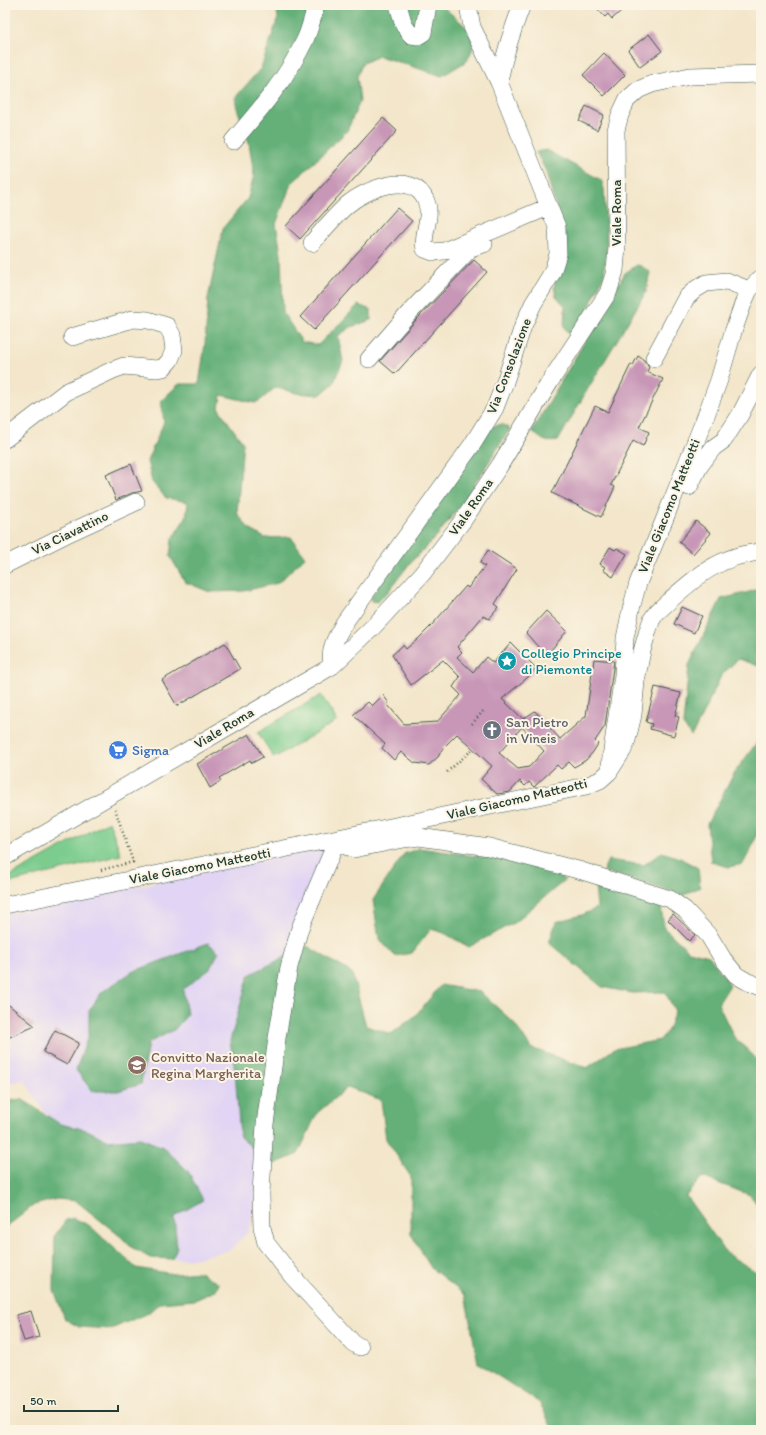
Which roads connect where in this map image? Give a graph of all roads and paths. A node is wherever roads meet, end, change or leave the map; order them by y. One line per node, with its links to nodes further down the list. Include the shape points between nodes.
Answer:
1 (316, 5): 10 (street, via 305,39 289,70)
2 (398, 5): 3 (street, via 410,35 418,36 423,33)
3 (428, 5)
4 (456, 5): 7 (street, via 460,15)
5 (468, 5): 7 (street)
6 (522, 5): 9 (street, via 509,38)
7 (472, 26): 9 (street, Via Consolazione)
8 (761, 74): 25 (street, Viale Roma, via 690,76 652,84 638,90 627,100 616,130 617,247 615,272 608,293 464,518 422,574 374,626)
9 (499, 82): 11 (street, Via Consolazione)
10 (233, 141)
11 (548, 207): 12 (street); 25 (street, Via Consolazione, via 557,227 558,254 552,272 523,326 494,408 472,445 344,622 331,650)
12 (488, 232): 13 (street, via 444,251 433,252 426,249 424,244 428,218 427,202 422,193 410,184 396,183 371,190 348,204); 18 (street, via 487,244 471,248 408,313)
13 (312, 243)
14 (761, 278): 15 (street, Viale Giacomo Matteotti)
15 (749, 290): 17 (street, via 727,281 706,283 696,289 686,298); 22 (street, Viale Giacomo Matteotti, via 717,386)
16 (72, 337): 20 (street, via 133,319 148,320 167,326 172,335 174,350 163,368 124,366 66,392)
17 (654, 358)
18 (369, 359)
19 (761, 374): 22 (street, via 740,416 724,440 713,448 686,491)
20 (5, 439)
21 (136, 502): 24 (street, Via Ciavattino)
22 (670, 507): 30 (street, Viale Giacomo Matteotti, via 638,583 630,609)
23 (761, 552): 30 (street, via 738,555 725,560 696,577 652,619 642,651 627,740)
24 (5, 565)
25 (332, 666): 33 (street, Viale Roma)
26 (484, 710): 27 (path)
27 (472, 724)
28 (473, 749): 29 (path)
29 (447, 772)
30 (609, 772): 32 (street, Viale Giacomo Matteotti, via 600,780 586,786)
31 (114, 808): 34 (path)
32 (338, 838): 35 (street, Viale Giacomo Matteotti); 36 (street, via 345,846 354,849 419,837 489,847 582,871 670,899 685,910 709,936 736,975); 37 (street, via 300,928 289,967 265,1124 262,1227 266,1243 292,1276 353,1343)
33 (5, 857)
34 (133, 862)
35 (5, 905)
36 (761, 987)
37 (360, 1347)

